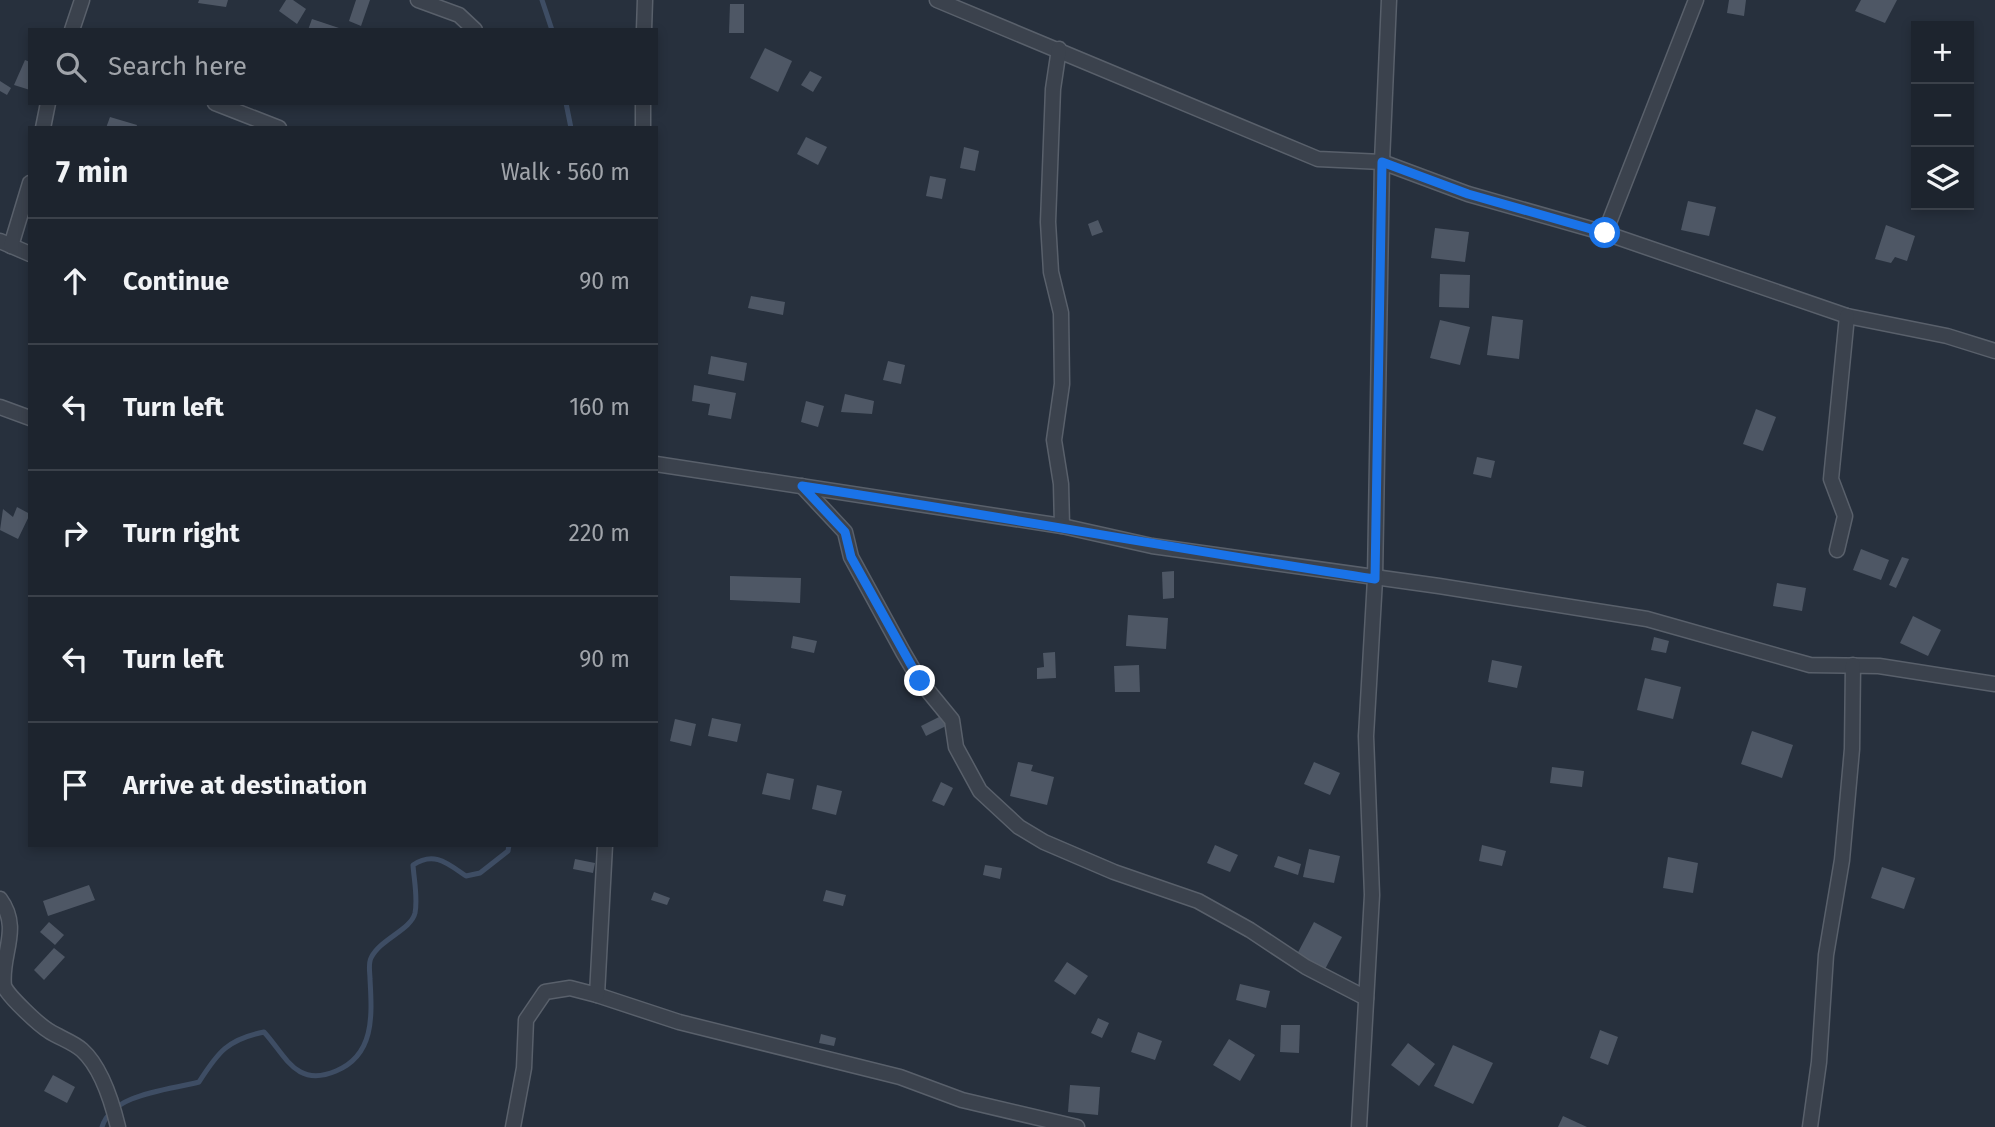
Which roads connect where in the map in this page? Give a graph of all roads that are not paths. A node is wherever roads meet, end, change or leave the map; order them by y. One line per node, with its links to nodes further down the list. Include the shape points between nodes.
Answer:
1 (82, 0): 7 (street)
2 (418, 0): 8 (street, via 459,15)
3 (645, 0): 9 (street)
4 (937, 0): 10 (street)
5 (1389, 0): 17 (street)
6 (1696, 0): 19 (street)
7 (73, 28)
8 (473, 28)
9 (644, 28)
10 (1059, 48): 17 (street, via 1318,159); 28 (street, via 1048,222 1051,272 1061,313 1062,384 1054,440)
11 (48, 105): 14 (street)
12 (220, 105): 15 (street)
13 (643, 105): 16 (street)
14 (43, 126)
15 (274, 126)
16 (643, 126)
17 (1382, 162): 19 (street, via 1468,194); 30 (street)
18 (28, 188): 20 (street)
19 (1605, 233): 22 (street)
20 (6, 244): 21 (street)
21 (28, 253)
22 (1847, 316): 23 (street, via 1947,336); 29 (street, via 1831,479 1845,516)
23 (1995, 351)
24 (0, 407): 25 (street)
25 (28, 417)
26 (658, 464): 27 (street)
27 (802, 486): 28 (street); 36 (street, via 845,532 851,557 903,652 952,720 956,747 980,791 1018,827 1114,872 1198,901)
28 (1062, 526): 30 (street, via 1152,545)
29 (1837, 550)
30 (1375, 579): 31 (street, via 1647,619 1810,665); 36 (street, via 1366,736 1372,895)
31 (1853, 665): 32 (street); 41 (street, via 1852,749 1842,860 1826,955)
32 (1995, 684)
33 (606, 847): 35 (street)
34 (0, 899): 37 (street, via 9,911 0,968 5,988 46,1029 83,1051 104,1083)
35 (597, 995): 38 (street, via 570,988 545,992 526,1020 524,1068); 39 (street, via 679,1022 900,1077 962,1100)
36 (1366, 998): 40 (street)
37 (118, 1127)
38 (513, 1127)
39 (1077, 1127)
40 (1359, 1127)
41 (1810, 1127)

